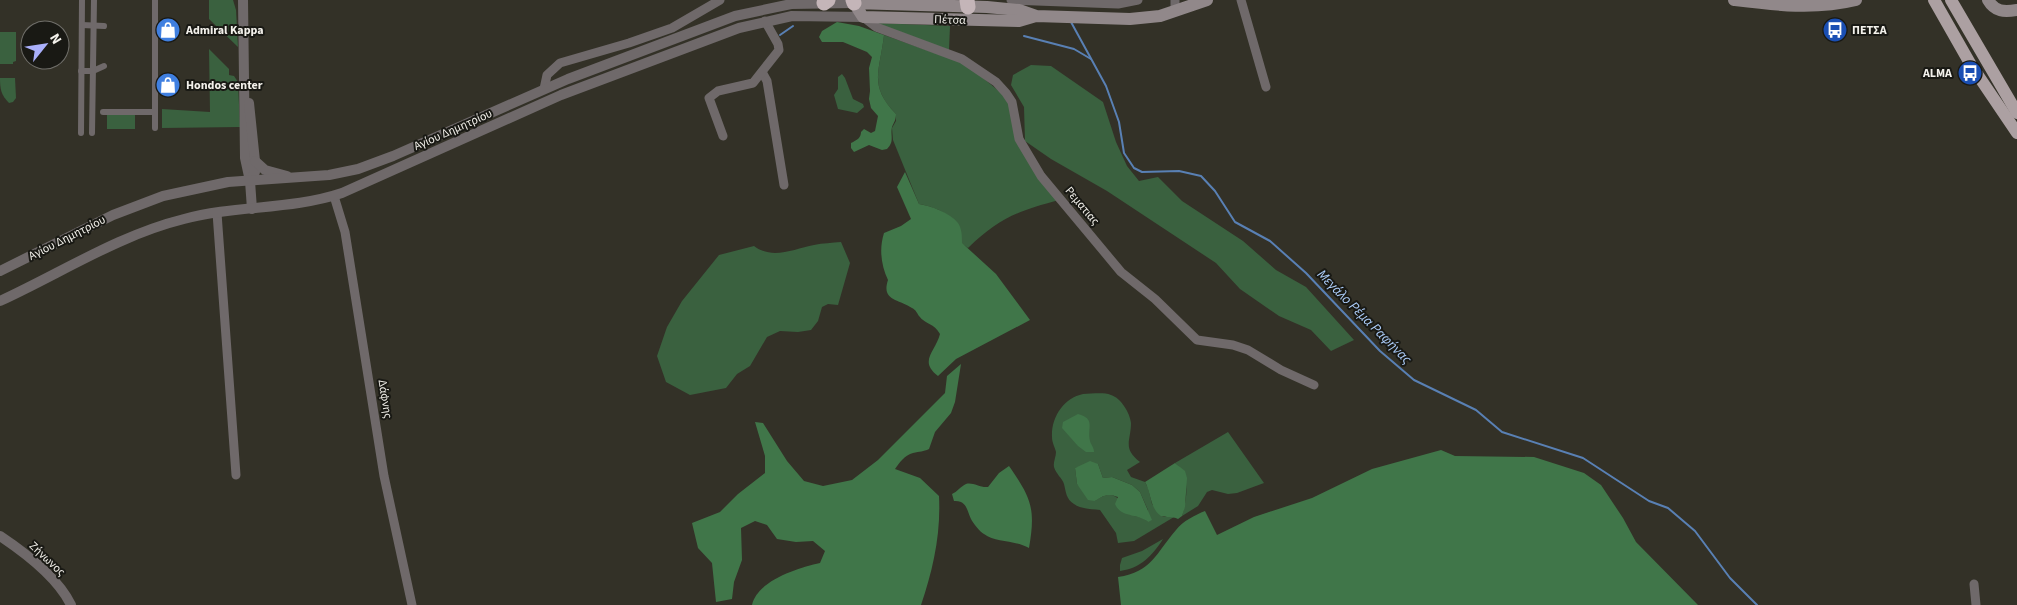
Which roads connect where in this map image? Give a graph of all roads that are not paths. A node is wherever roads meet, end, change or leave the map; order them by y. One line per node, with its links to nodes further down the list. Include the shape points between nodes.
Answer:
1 (82, 0): 24 (street)
2 (94, 0): 25 (street)
3 (243, 0): 31 (street)
4 (720, 0): 33 (street, via 672,28 560,64 547,75)
5 (1011, 0): 6 (street, via 1118,4)
6 (1138, 0)
7 (1207, 0): 19 (main road, Πέτσα)
8 (1241, 0): 32 (street)
9 (1734, 0): 10 (main road, via 1798,6)
10 (1856, 0)
11 (1934, 0): 38 (main road, via 1971,65)
12 (1951, 0): 36 (main road)
13 (1988, 0): 21 (main road, via 2000,11)
14 (154, 1): 35 (street)
15 (826, 1): 16 (street, Αγίου Δημητρίου); 17 (street, Αγίου Δημητρίου)
16 (854, 1): 18 (main road, Αγίου Δημητρίου); 22 (main road)
17 (801, 2): 33 (street, Αγίου Δημητρίου, via 735,16)
18 (909, 4): 20 (main road, Πέτσα)
19 (1172, 4): 20 (main road, Πέτσα, via 1145,18 1116,19)
20 (967, 9): 22 (main road, Πέτσα)
21 (2017, 10)
22 (862, 17): 23 (street, Αγίου Δημητρίου, via 806,15); 51 (street, Ρεματιας, via 876,27 962,59 996,82 1012,102 1019,139 1042,176 1121,272 1155,299 1197,340 1248,350 1296,379)
23 (765, 21): 30 (street, via 779,48); 46 (street, Αγίου Δημητρίου, via 572,90)
24 (82, 25): 25 (street); 28 (street)
25 (93, 25): 26 (street); 29 (street)
26 (104, 26)
27 (104, 66): 29 (street)
28 (81, 71): 29 (street); 39 (street)
29 (93, 71): 40 (street)
30 (762, 72): 41 (street, via 753,83 711,95 709,102); 45 (street, via 767,81)
31 (246, 86): 42 (street); 44 (street, via 245,158)
32 (1266, 87)
33 (544, 89): 43 (street, Αγίου Δημητρίου, via 379,162 329,174)
34 (103, 112): 35 (street)
35 (155, 112): 37 (street)
36 (2017, 113)
37 (155, 128)
38 (2017, 133)
39 (81, 134)
40 (92, 134)
41 (723, 136)
42 (255, 162): 43 (street, via 266,170); 44 (street, via 255,172)
43 (290, 178): 44 (street, Αγίου Δημητρίου)
44 (250, 181): 47 (street); 49 (street, Αγίου Δημητρίου, via 201,187 137,205)
45 (784, 185)
46 (334, 196): 47 (street, Αγίου Δημητρίου); 56 (street, Δάφνης, via 345,232 384,476)
47 (252, 209): 48 (street, Αγίου Δημητρίου)
48 (217, 213): 50 (street, Αγίου Δημητρίου, via 182,219 135,235); 52 (street)
49 (3, 269)
50 (0, 301)
51 (1314, 385)
52 (236, 475)
53 (0, 536): 55 (street, Ζήνωνος, via 32,560 62,590)
54 (1974, 584): 57 (street)
55 (71, 605)
56 (412, 605)
57 (1976, 605)

